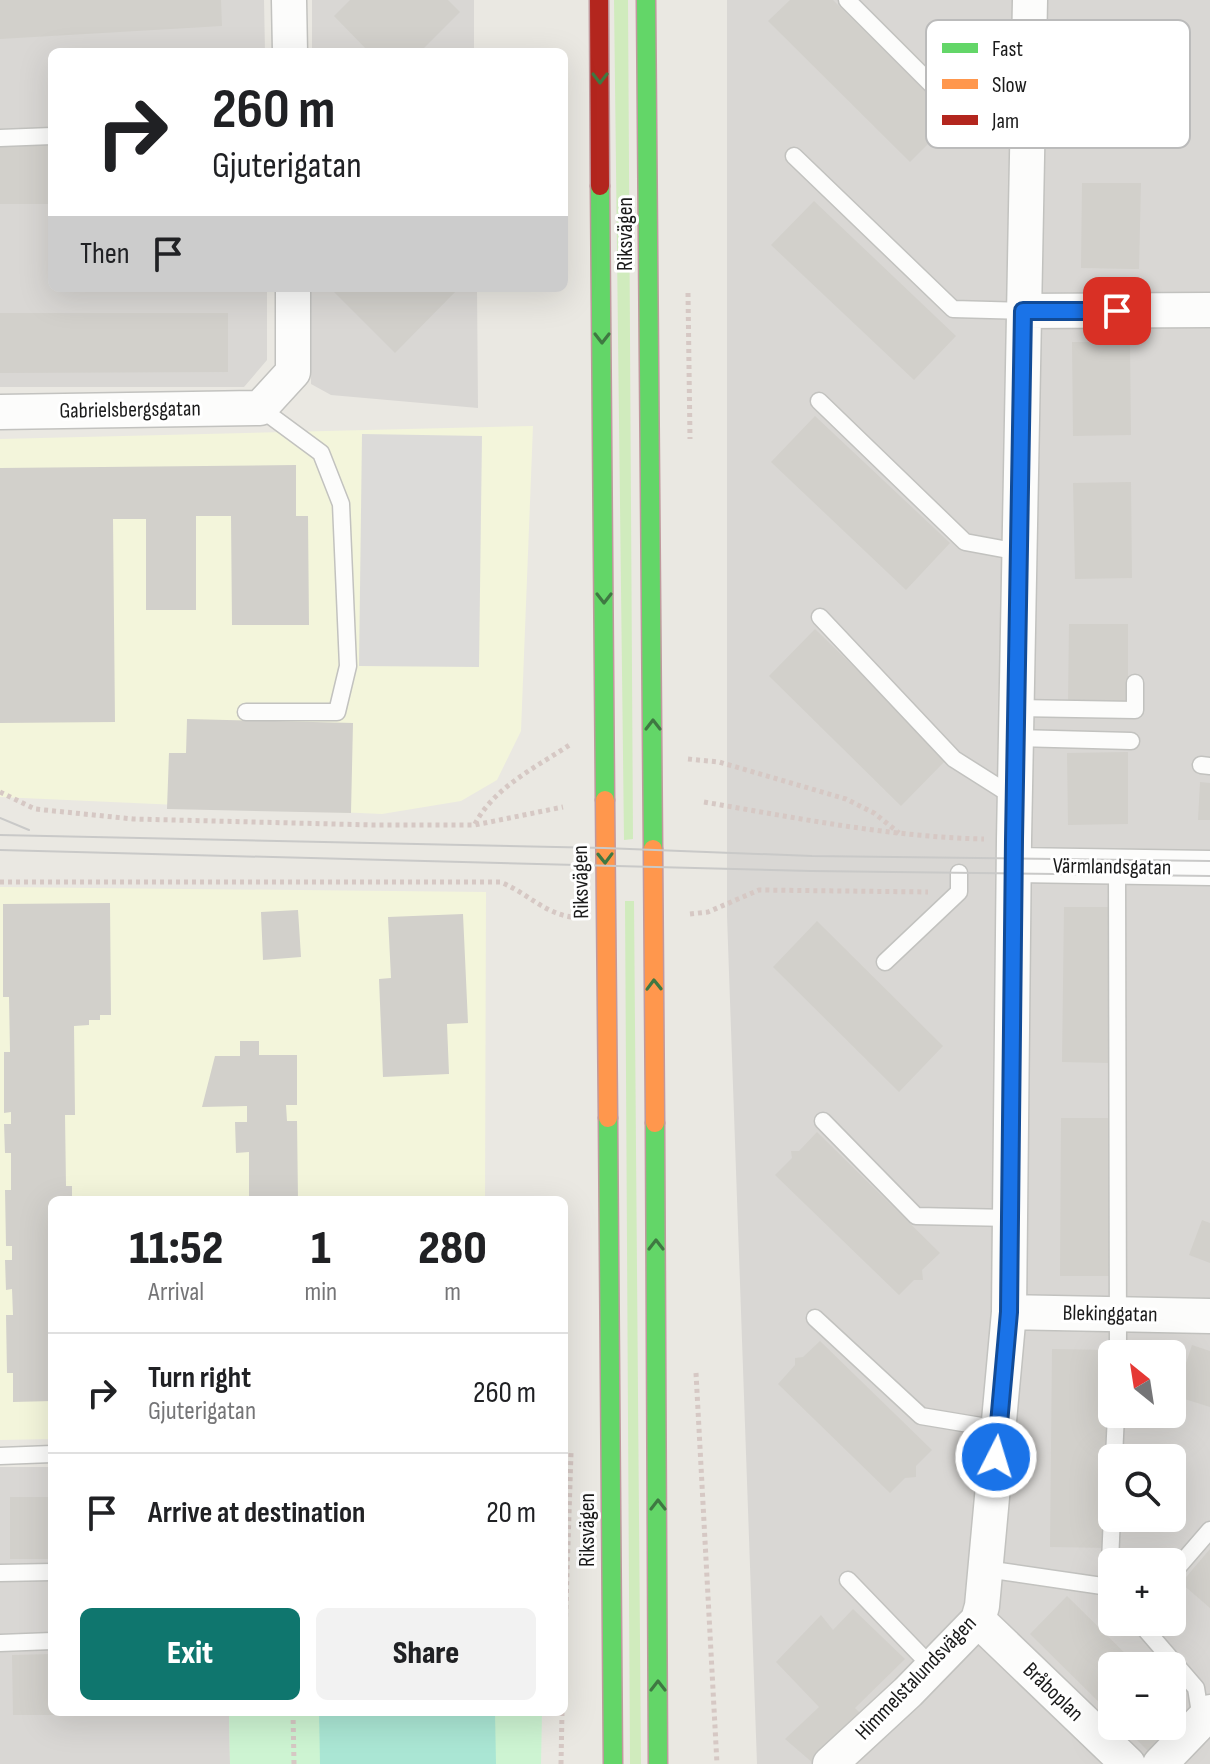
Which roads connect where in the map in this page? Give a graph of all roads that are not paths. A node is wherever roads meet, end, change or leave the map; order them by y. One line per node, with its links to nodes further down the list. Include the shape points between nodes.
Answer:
1 (289, 0): 7 (street)
2 (599, 0): 54 (highway, Riksvägen, one-way to 54)
3 (646, 0): 55 (highway, Riksvägen, one-way to 3)
4 (847, 0): 8 (lane)
5 (1030, 0): 6 (street, Himmelstalundsvägen)
6 (1030, 20)
7 (290, 48)
8 (926, 79)
9 (48, 136): 10 (lane)
10 (0, 138)
11 (1027, 148): 15 (street, Himmelstalundsvägen)
12 (794, 156): 15 (lane, via 953,309)
13 (293, 292): 17 (street, via 293,372)
14 (1210, 310): 15 (street)
15 (1023, 311): 19 (street, Himmelstalundsvägen)
16 (819, 401): 19 (lane, via 965,542)
17 (260, 408): 18 (street, Gabrielsbergsgatan); 22 (lane, via 321,453 341,504 348,666 337,712)
18 (0, 412)
19 (1019, 552): 23 (street, Himmelstalundsvägen)
20 (820, 617): 25 (lane, via 954,759)
21 (1135, 683): 23 (lane, via 1135,710)
22 (246, 712)
23 (1016, 723): 24 (lane); 25 (street, Himmelstalundsvägen)
24 (1131, 741)
25 (1014, 797): 26 (street, Himmelstalundsvägen)
26 (1014, 852): 27 (street, Värmlandsgatan); 32 (street, Himmelstalundsvägen)
27 (1117, 867): 28 (street, Värmlandsgatan); 34 (lane)
28 (1210, 868)
29 (959, 873): 30 (lane, via 959,892)
30 (885, 962)
31 (823, 1121): 32 (lane, via 916,1216)
32 (1010, 1218): 33 (street, Himmelstalundsvägen)
33 (1009, 1312): 34 (street, Blekinggatan); 38 (street, Himmelstalundsvägen)
34 (1120, 1314): 35 (street, Blekinggatan); 37 (lane)
35 (1210, 1316)
36 (815, 1318): 38 (lane, via 921,1416)
37 (1119, 1340)
38 (999, 1429): 43 (street, Himmelstalundsvägen)
39 (48, 1454): 40 (lane)
40 (0, 1456)
41 (1210, 1530): 42 (lane)
42 (1186, 1558)
43 (986, 1569): 47 (lane); 48 (street, Himmelstalundsvägen)
44 (48, 1572): 45 (lane)
45 (0, 1573)
46 (848, 1580): 52 (lane)
47 (1098, 1587)
48 (978, 1620): 52 (street, Himmelstalundsvägen); 57 (street, Bråboplan)
49 (1151, 1636): 53 (lane, via 1196,1688)
50 (48, 1641): 51 (lane)
51 (0, 1643)
52 (932, 1667): 56 (street, Himmelstalundsvägen)
53 (1206, 1717): 58 (street)
54 (613, 1764)
55 (658, 1764)
56 (830, 1764)
57 (1128, 1764)
58 (1160, 1764)

